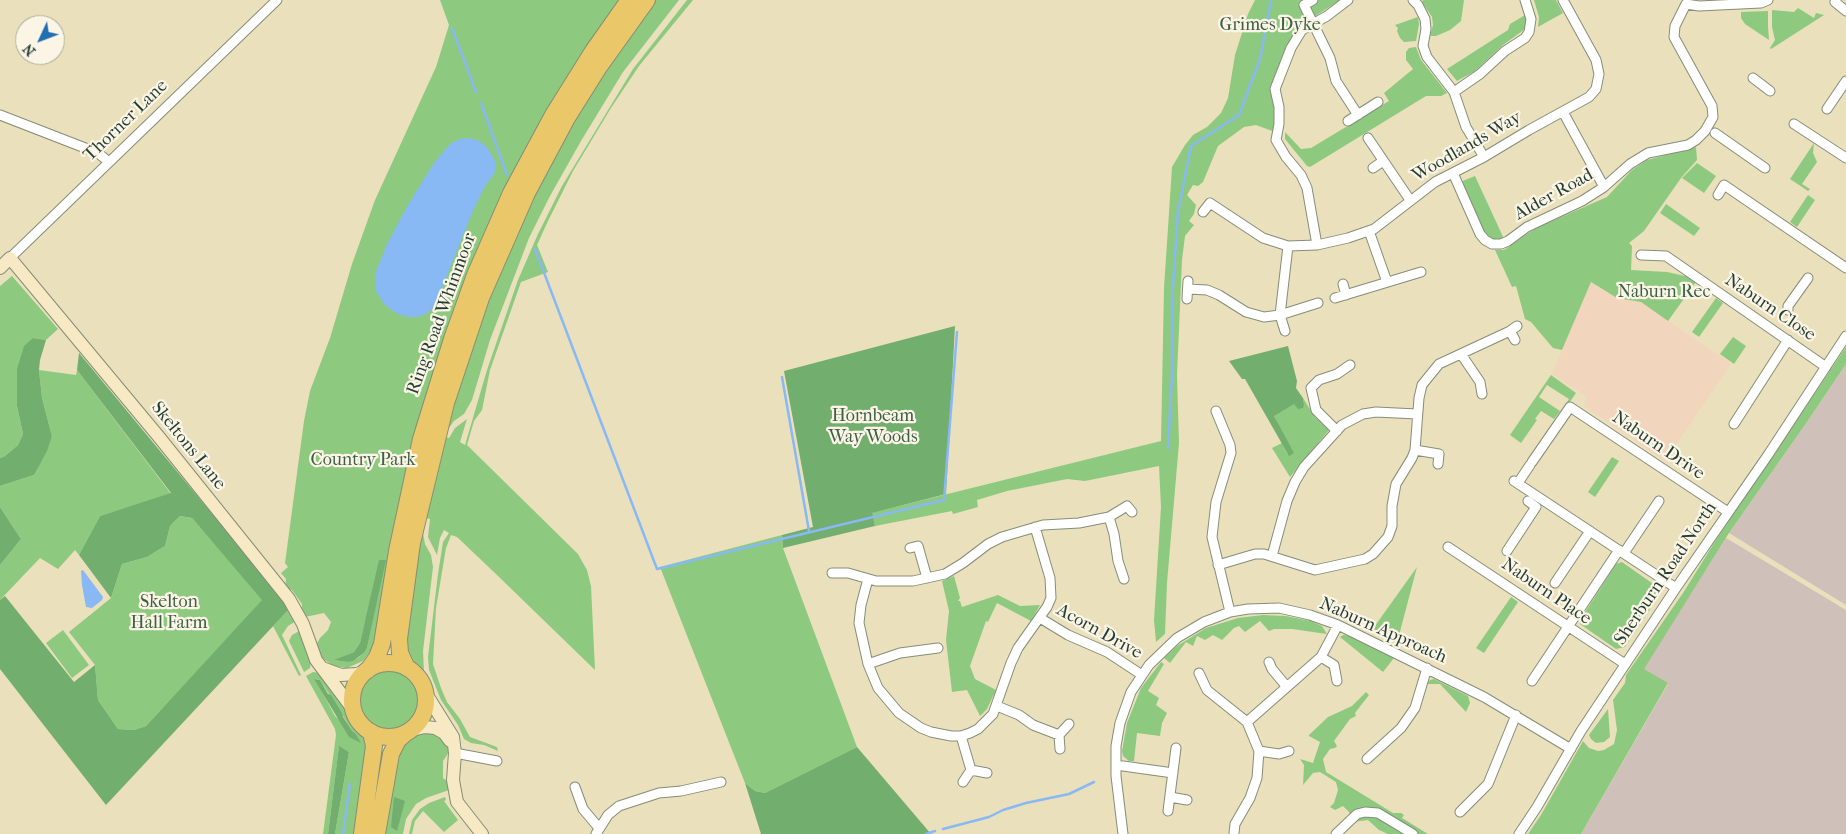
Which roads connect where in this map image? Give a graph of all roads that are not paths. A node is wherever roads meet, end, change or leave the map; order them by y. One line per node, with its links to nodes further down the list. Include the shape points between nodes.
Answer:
1 (277, 0): 30 (street, Thorner Lane)
2 (630, 0): 67 (highway, Ring Road Whinmoor, via 593,51 532,152 490,238 432,398)
3 (647, 0): 67 (highway, Ring Road Whinmoor, via 567,118 514,220 474,315)
4 (1313, 0): 13 (street, via 1304,5)
5 (1348, 0): 13 (street)
6 (1412, 0): 17 (street, via 1425,19 1423,46 1427,57)
7 (1525, 0): 17 (street, via 1532,19 1525,38)
8 (1565, 0): 20 (street, Woodlands Way, via 1600,74 1596,89 1589,97)
9 (1768, 0): 11 (street, via 1761,4 1699,6)
10 (1836, 0): 12 (street)
11 (1685, 2): 34 (street, Alder Road, via 1674,37 1712,106 1713,116 1696,140 1688,145 1648,154 1630,164)
12 (1846, 11)
13 (1314, 24): 22 (street, via 1330,58 1336,81); 39 (street, via 1302,30 1291,48 1275,89 1279,106 1276,140 1308,188)
14 (1753, 78): 16 (street)
15 (1846, 81): 19 (street)
16 (1770, 91)
17 (1454, 92): 27 (street, via 1466,127)
18 (1378, 102): 22 (street)
19 (1827, 110)
20 (1563, 112): 27 (street, Woodlands Way); 34 (street)
21 (0, 115): 30 (street, via 98,153)
22 (1358, 115): 23 (street)
23 (1348, 121)
24 (1794, 124): 28 (street)
25 (1715, 133): 32 (street)
26 (1368, 138): 29 (street)
27 (1484, 157): 33 (street, Woodlands Way)
28 (1846, 158)
29 (1383, 161): 31 (street); 36 (street)
30 (109, 162): 42 (street, Thorner Lane)
31 (1373, 168)
32 (1765, 168)
33 (1453, 173): 34 (street, Alder Road, via 1480,234 1492,244 1508,241 1527,227); 36 (street, Woodlands Way)
34 (1604, 187)
35 (1718, 195): 44 (street, via 1724,185)
36 (1410, 200): 38 (street, Woodlands Way)
37 (1203, 212): 40 (street, Woodlands Way, via 1206,201 1263,238)
38 (1370, 230): 39 (street, Woodlands Way); 47 (street)
39 (1317, 245): 40 (street, Woodlands Way)
40 (1288, 246): 54 (street)
41 (1641, 255): 58 (street, Naburn Close, via 1666,256)
42 (10, 258): 43 (street, Thorner Lane); 99 (street, Skeltons Lane, via 288,598)
43 (0, 268)
44 (1846, 268)
45 (1421, 272): 47 (street)
46 (1808, 278): 53 (street)
47 (1386, 282): 49 (street)
48 (1343, 284): 49 (street)
49 (1346, 295): 50 (street)
50 (1335, 298)
51 (1187, 300): 54 (street, via 1188,285 1213,292 1246,312 1264,317)
52 (1318, 304): 54 (street)
53 (1788, 310)
54 (1280, 315): 55 (street)
55 (1285, 331)
56 (1846, 336): 61 (street, Sherburn Road North)
57 (1515, 340): 59 (street, via 1513,329)
58 (1788, 340): 61 (street, Naburn Close); 65 (street)
59 (1461, 354): 62 (street, via 1480,382); 64 (street, via 1439,364 1430,373 1422,385)
60 (1350, 365): 66 (street, via 1319,380 1311,388 1316,410)
61 (1826, 367): 73 (street, Sherburn Road North)
62 (1482, 394)
63 (1216, 411): 83 (street, via 1231,453 1213,519 1212,537)
64 (1417, 414): 66 (street, via 1363,414); 68 (street)
65 (1734, 424)
66 (1337, 431): 82 (street, via 1304,467 1295,482)
67 (428, 440): 74 (highway, Ring Road Whinmoor)
68 (1414, 450): 69 (street, via 1439,454); 82 (street, via 1396,484 1388,537 1365,560 1336,570 1315,570)
69 (1438, 464)
70 (1528, 501): 80 (street, via 1536,507)
71 (1659, 501): 81 (street)
72 (1132, 512): 75 (street, via 1127,506)
73 (1728, 512): 77 (street, Naburn Drive, via 1570,407 1516,482); 89 (street, Sherburn Road North)
74 (412, 514): 100 (highway, Ring Road Whinmoor, via 399,639 400,653); 102 (highway, Ring Road Whinmoor, via 382,644)
75 (1108, 517): 76 (street); 87 (street)
76 (1035, 527): 85 (street, via 1002,537 950,571); 91 (street, via 1052,589 1047,608)
77 (1590, 531): 81 (street); 88 (street)
78 (1448, 547): 93 (street, Naburn Place)
79 (910, 548): 85 (street, via 918,546)
80 (1507, 551)
81 (1622, 552): 89 (street); 93 (street)
82 (1272, 556): 83 (street, via 1256,554)
83 (1218, 564): 90 (street)
84 (832, 573): 86 (street, via 848,573)
85 (927, 578): 86 (street, via 902,582)
86 (868, 579): 97 (street, via 859,613 861,639)
87 (1124, 580)
88 (1556, 583)
89 (1676, 588): 98 (street, Sherburn Road North)
90 (1230, 612): 92 (street, Naburn Approach, via 1279,608 1310,614); 104 (street, Naburn Approach, via 1176,638)
91 (1040, 618): 104 (street, Acorn Drive, via 1107,652); 109 (street, via 1018,648)
92 (1338, 625): 95 (street); 101 (street, Naburn Approach)
93 (1569, 626): 98 (street, Naburn Place); 106 (street)
94 (938, 648): 97 (street, via 900,653)
95 (1321, 656): 105 (street, via 1334,665); 107 (street)
96 (1269, 662): 107 (street)
97 (868, 664): 117 (street, via 878,688 906,719 931,732)
98 (1625, 664): 120 (street, Sherburn Road North)
99 (322, 668): 102 (street, via 341,675); 110 (street, Skeltons Lane)
100 (407, 668): 102 (highway, via 385,664); 108 (highway, via 419,679)
101 (1427, 668): 111 (street, Naburn Approach); 124 (street, via 1415,708 1401,728)
102 (367, 671): 110 (highway, via 353,694)
103 (1199, 673): 112 (street, via 1207,690)
104 (1142, 675): 126 (street, Naburn Approach, via 1131,692 1120,723)
105 (1338, 681)
106 (1532, 681)
107 (1286, 687): 112 (street)
108 (425, 692): 115 (highway, via 425,710); 121 (street, via 449,729)
109 (997, 706): 116 (street); 117 (street, via 978,729)
110 (355, 712): 114 (highway)
111 (1516, 715): 120 (street, Naburn Approach); 136 (street, via 1488,784)
112 (1248, 722): 122 (street)
113 (1069, 724): 116 (street)
114 (371, 732): 115 (highway, via 394,737); 139 (highway, via 374,746)
115 (409, 732): 121 (street, via 425,727 435,728 444,734); 140 (highway, via 398,740 391,754)
116 (1059, 735): 119 (street)
117 (960, 736): 127 (street)
118 (1176, 748): 129 (street)
119 (1060, 749)
120 (1571, 749): 145 (street, Sherburn Road North)
121 (455, 750): 125 (street); 141 (street, via 453,780 457,802)
122 (1259, 751): 123 (street, via 1279,754); 138 (street, via 1257,778 1235,824)
123 (1289, 751)
124 (1367, 759)
125 (497, 761)
126 (1116, 765): 129 (street); 142 (street, Naburn Approach)
127 (971, 770): 128 (street); 131 (street)
128 (987, 773)
129 (1173, 773): 133 (street)
130 (721, 782): 137 (street, via 619,806 608,815)
131 (963, 782)
132 (575, 787): 137 (street)
133 (1170, 797): 134 (street); 135 (street)
134 (1187, 800)
135 (1168, 811)
136 (1460, 812)
137 (597, 832)
138 (1234, 833)
139 (362, 834)
140 (377, 834)
141 (482, 834)
142 (1123, 834)
143 (1336, 834): 144 (street, via 1357,814 1365,812 1378,813)
144 (1413, 834)
145 (1519, 834)

